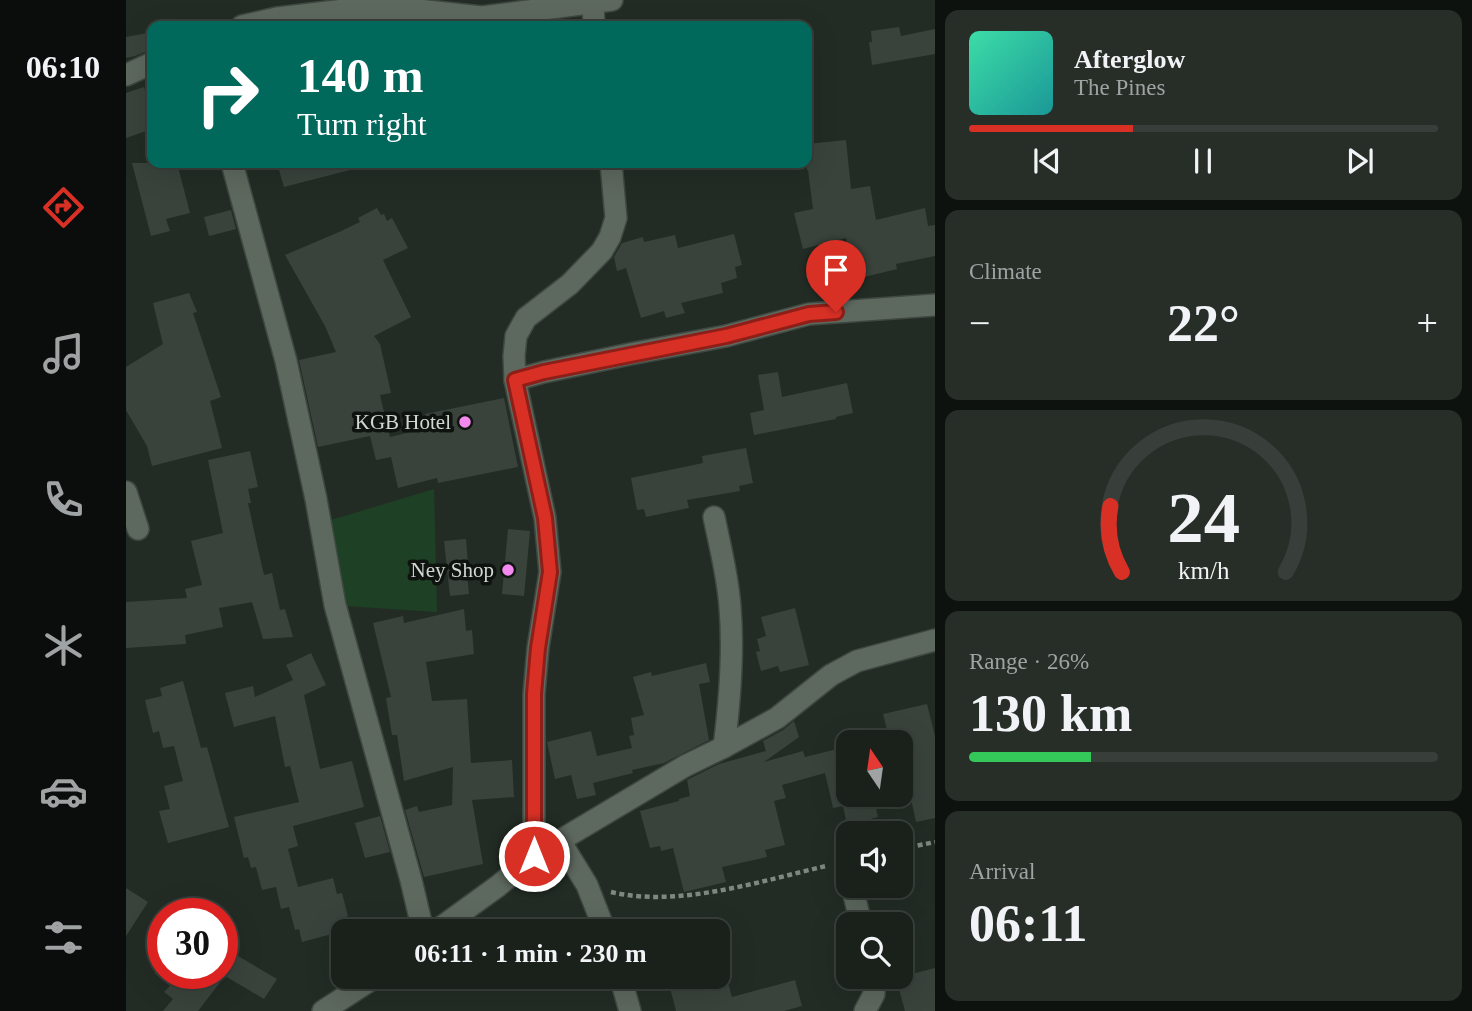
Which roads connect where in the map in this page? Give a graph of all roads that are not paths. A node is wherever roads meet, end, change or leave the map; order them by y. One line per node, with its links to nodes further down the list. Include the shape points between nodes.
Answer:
1 (600, 1): 2 (street, via 482,17 409,9 344,10); 3 (street)
2 (264, 21)
3 (595, 21)
4 (147, 65): 5 (street)
5 (126, 75)
6 (233, 168): 17 (street, via 286,361 335,605)
7 (611, 168): 9 (street, via 616,218 610,237 570,284 526,318 516,336)
8 (935, 305): 9 (street, via 809,314)
9 (515, 380): 16 (street, via 545,518 550,572 534,694)
10 (126, 492): 12 (street)
11 (714, 517): 14 (street, via 730,605 732,666)
12 (138, 529)
13 (935, 640): 14 (street, via 857,662 831,675 777,718)
14 (724, 747): 15 (street)
15 (560, 841): 16 (street); 19 (street, via 587,885)
16 (534, 856): 18 (street)
17 (420, 919)
18 (453, 919)
19 (600, 919)
20 (357, 989): 23 (street)
21 (624, 989): 24 (street)
22 (874, 989): 25 (street)
23 (323, 1011)
24 (630, 1011)
25 (865, 1011)

